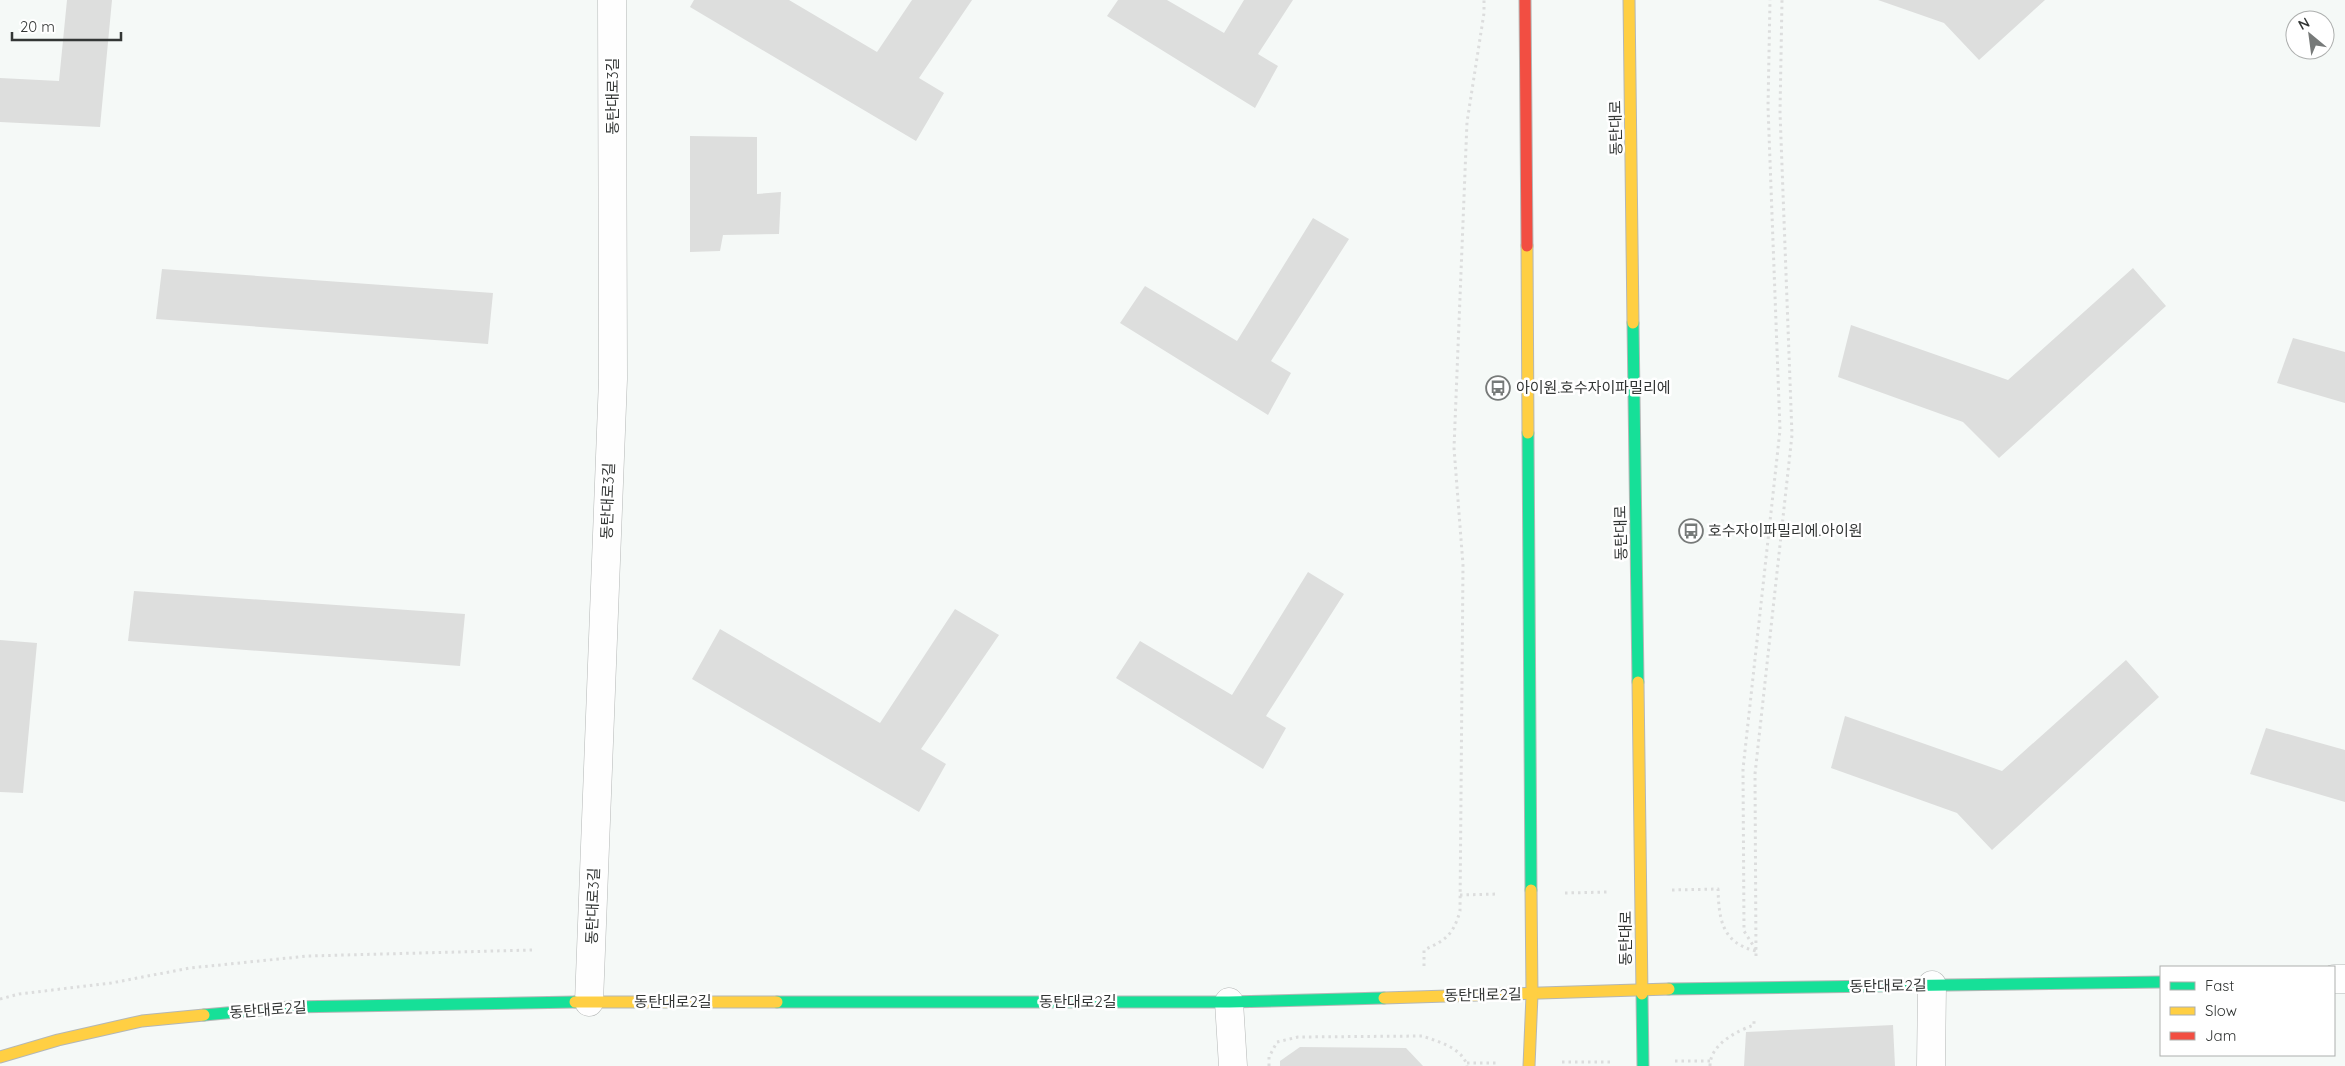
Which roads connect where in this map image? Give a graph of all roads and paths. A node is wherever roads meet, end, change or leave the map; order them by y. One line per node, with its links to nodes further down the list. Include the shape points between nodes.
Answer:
1 (612, 0): 18 (street, 동탄대로3길, via 613,380)
2 (1484, 0): 9 (path, via 1467,122 1454,448 1463,565)
3 (1525, 0): 8 (street)
4 (1630, 0): 7 (street, 동탄대로)
5 (1770, 0): 12 (path, via 1768,107 1780,430 1743,769 1744,931)
6 (1782, 0): 12 (path, via 1780,112 1792,435 1755,774)
7 (1641, 891): 8 (path); 12 (path, via 1718,889 1718,907 1730,940); 15 (street, 동탄대로)
8 (1529, 893): 9 (path); 16 (street)
9 (1460, 895): 11 (path, via 1455,928 1442,942)
10 (532, 950): 17 (path, via 298,957 190,968)
11 (1424, 950)
12 (1756, 951)
13 (2160, 982): 14 (street, 동탄대로2길)
14 (1932, 985): 15 (street, 동탄대로2길); 29 (street)
15 (1642, 989): 16 (street, 동탄대로2길); 24 (street, 동탄대로)
16 (1532, 995): 19 (street, 동탄대로2길); 23 (street)
17 (0, 999)
18 (589, 1002): 19 (street, 동탄대로2길); 21 (street, 동탄대로2길, via 290,1007 142,1021)
19 (1229, 1002): 26 (street)
20 (1754, 1025): 22 (path, via 1720,1044)
21 (0, 1057)
22 (1710, 1061): 24 (path); 28 (path)
23 (1529, 1064): 24 (path); 25 (path)
24 (1643, 1064)
25 (1467, 1065): 27 (path, via 1456,1051 1422,1036 1298,1037 1277,1042 1269,1057)
26 (1233, 1066)
27 (1269, 1066)
28 (1710, 1066)
29 (1931, 1066)

